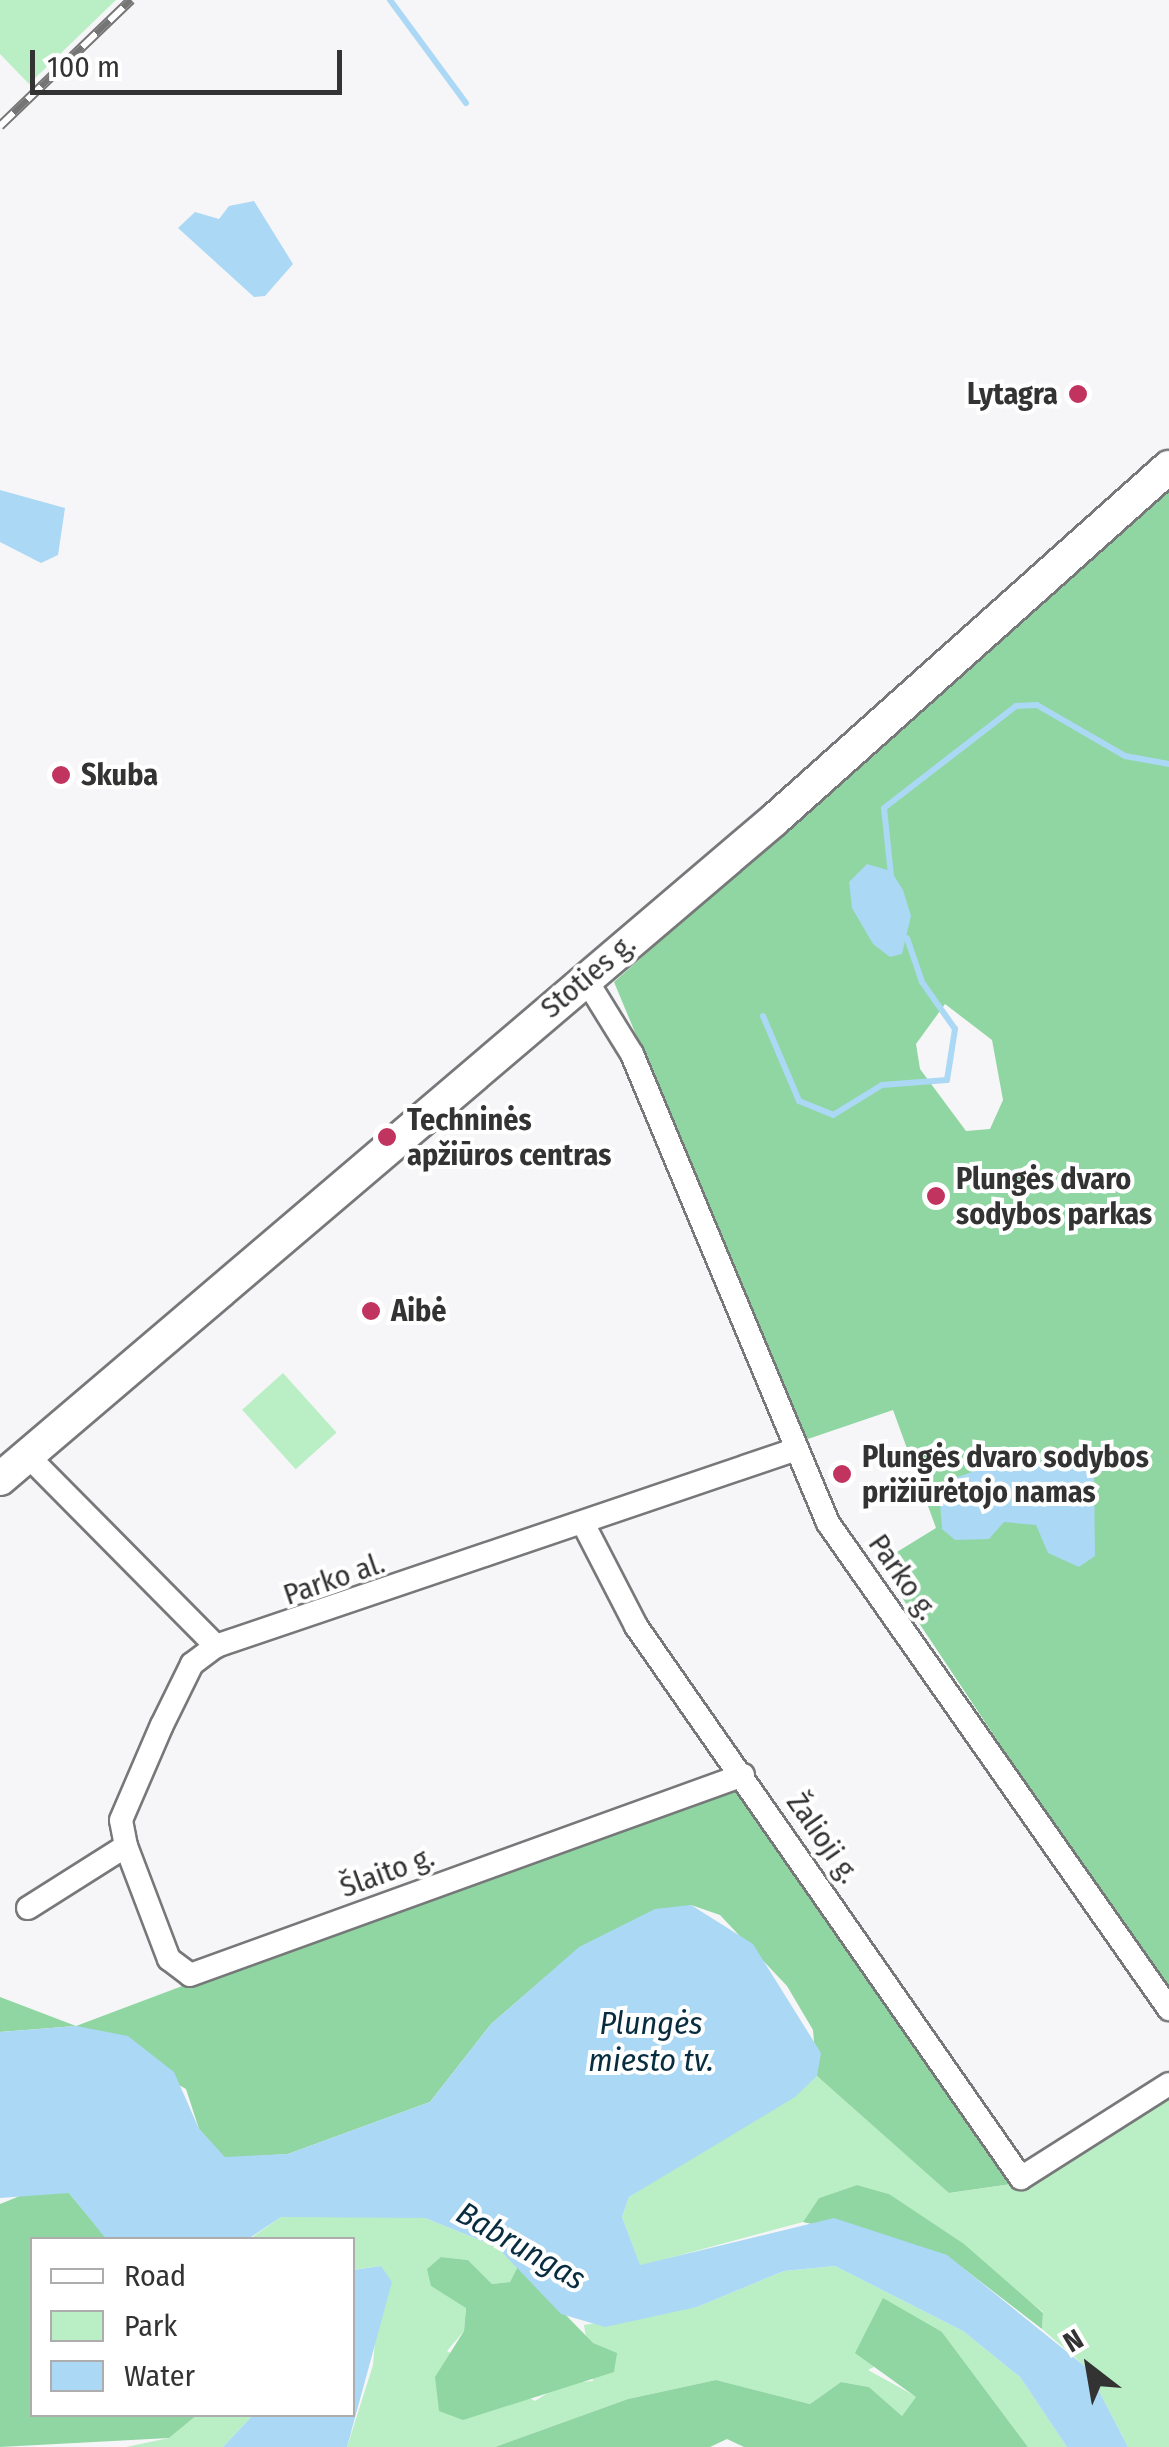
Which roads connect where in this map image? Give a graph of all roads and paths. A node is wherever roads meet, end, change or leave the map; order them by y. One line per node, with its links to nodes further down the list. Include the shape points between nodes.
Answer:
1 (1169, 467): 2 (main road, Stoties g.)
2 (585, 978): 3 (street, Parko g., via 632,1054); 4 (main road, Stoties g.)
3 (794, 1450): 6 (street, Parko al.); 11 (street, Parko g., via 828,1523)
4 (27, 1455): 5 (main road, Stoties g.); 7 (street)
5 (0, 1479)
6 (585, 1526): 7 (street, Parko al.); 8 (street, Žalioji g., via 636,1626)
7 (216, 1646): 9 (street, Parko al., via 192,1664 162,1725 121,1820)
8 (744, 1775): 9 (street, Šlaito g., via 190,1975 169,1959); 12 (street, Žalioji g., via 1020,2178)
9 (126, 1846): 10 (street)
10 (28, 1908)
11 (1169, 2009)
12 (1169, 2084)

